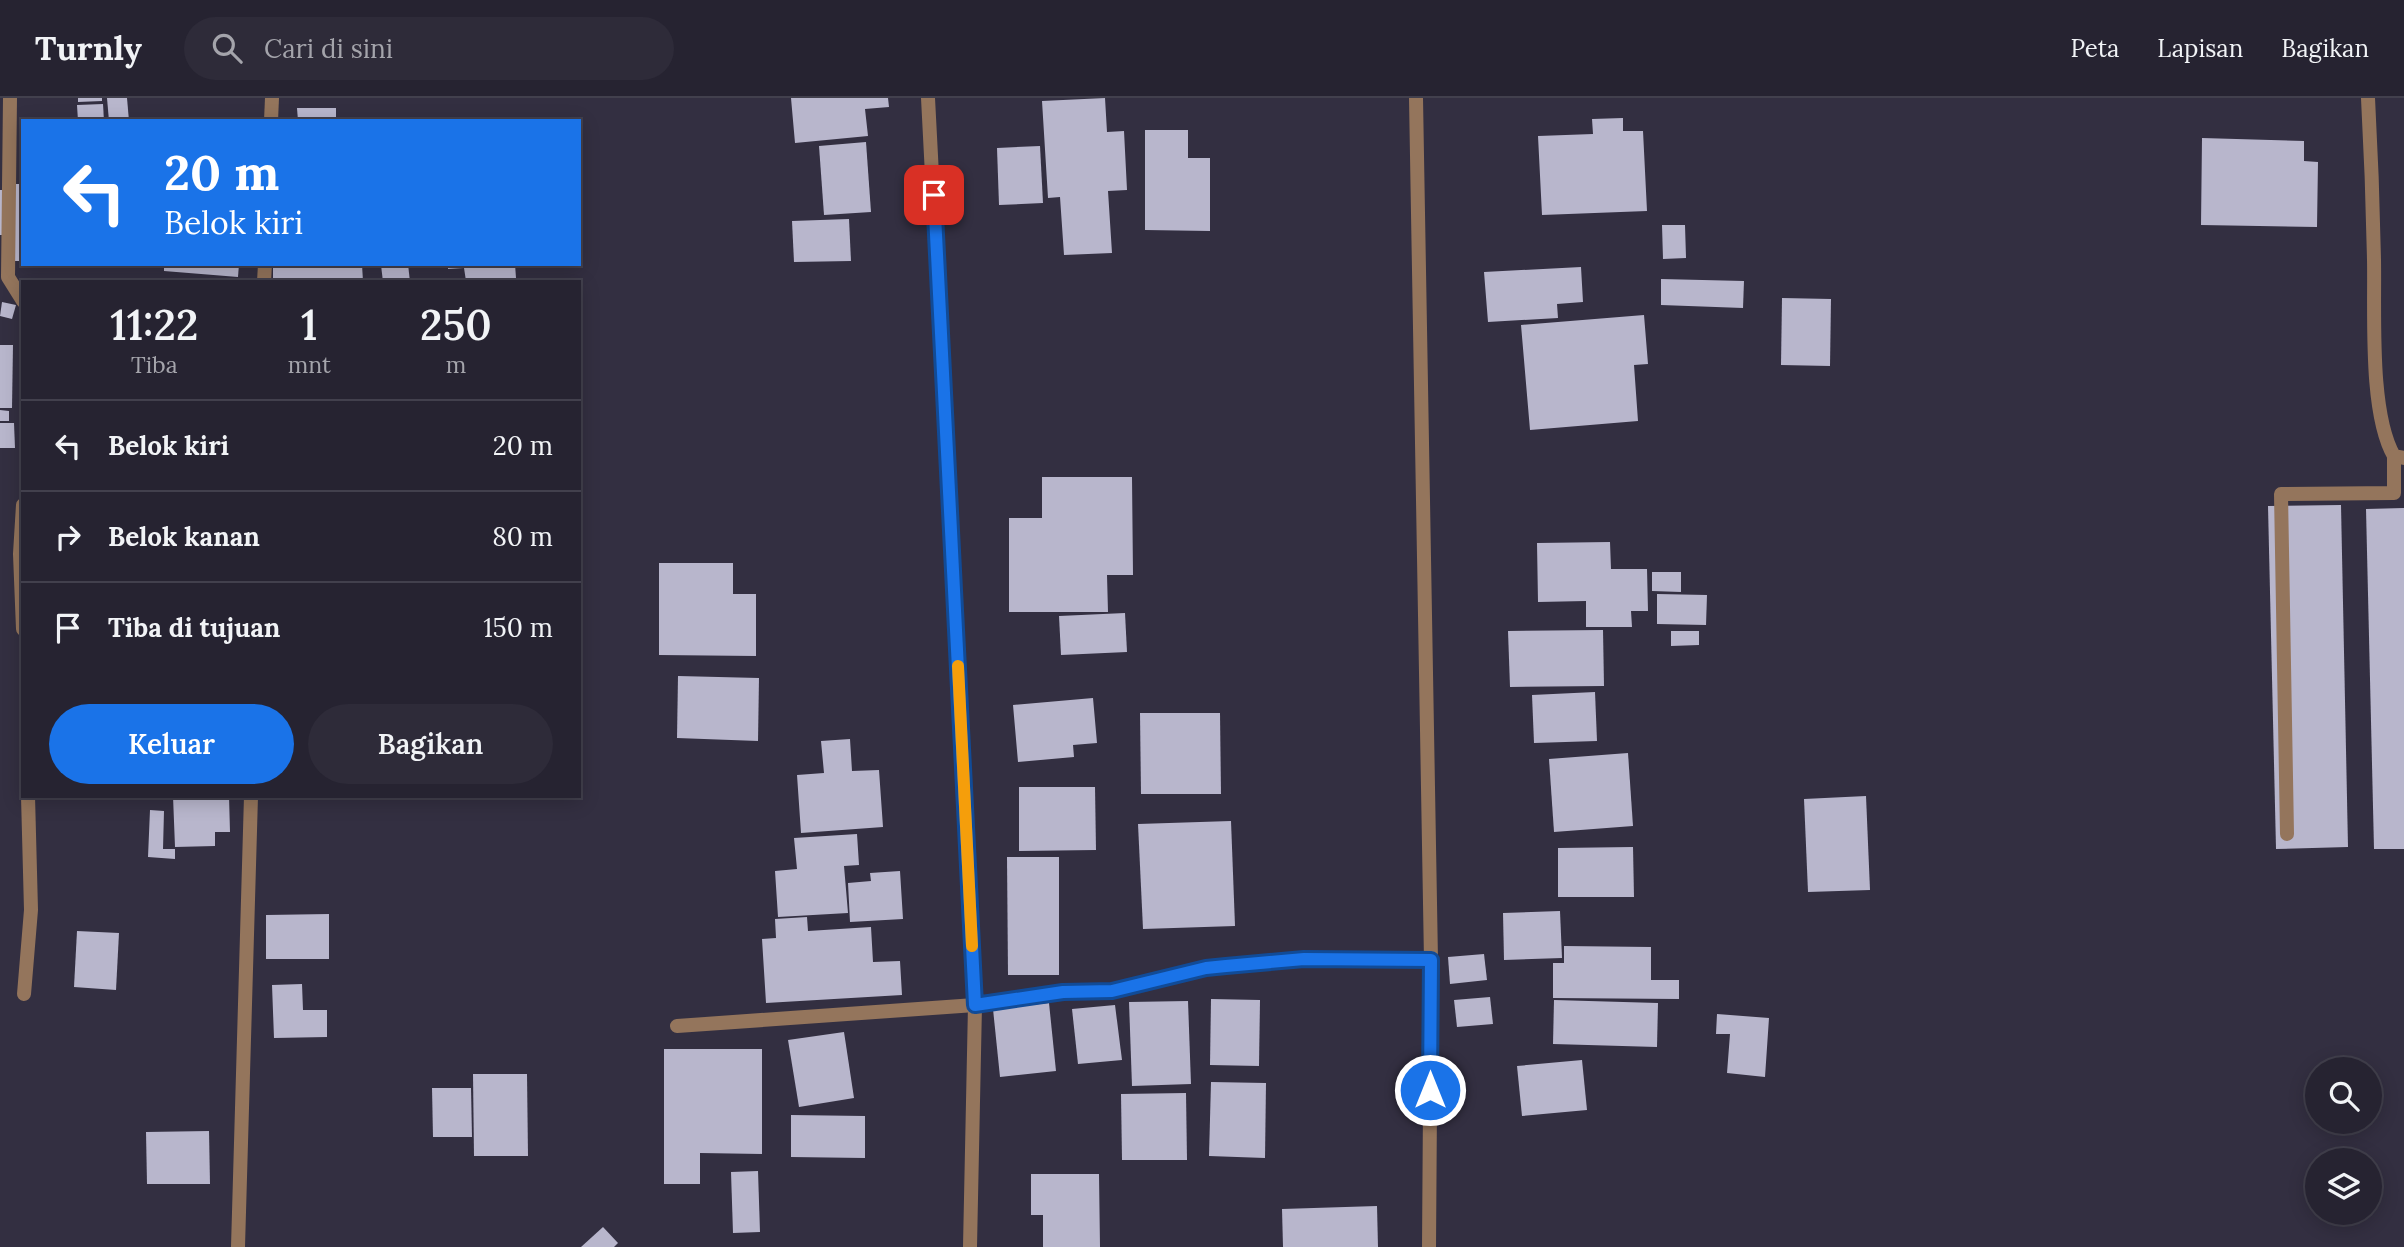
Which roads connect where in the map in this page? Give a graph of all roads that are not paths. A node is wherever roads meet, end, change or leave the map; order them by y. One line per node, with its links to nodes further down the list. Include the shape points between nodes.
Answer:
1 (10, 98): 7 (street, via 8,277)
2 (272, 98): 6 (street)
3 (928, 98): 16 (street)
4 (1416, 98): 14 (street)
5 (2368, 98): 8 (street, via 2376,371 2384,440)
6 (271, 119)
7 (21, 297)
8 (2399, 457): 13 (street, via 2394,493 2281,494)
9 (21, 538): 10 (street)
10 (21, 579)
11 (28, 798): 15 (street, via 32,910)
12 (251, 798): 18 (street)
13 (2287, 834)
14 (1431, 960): 16 (street, via 1304,959 1219,967 1112,991 1063,992); 20 (street)
15 (24, 994)
16 (975, 1005): 17 (street); 19 (street)
17 (677, 1026)
18 (237, 1247)
19 (971, 1247)
20 (1429, 1247)

